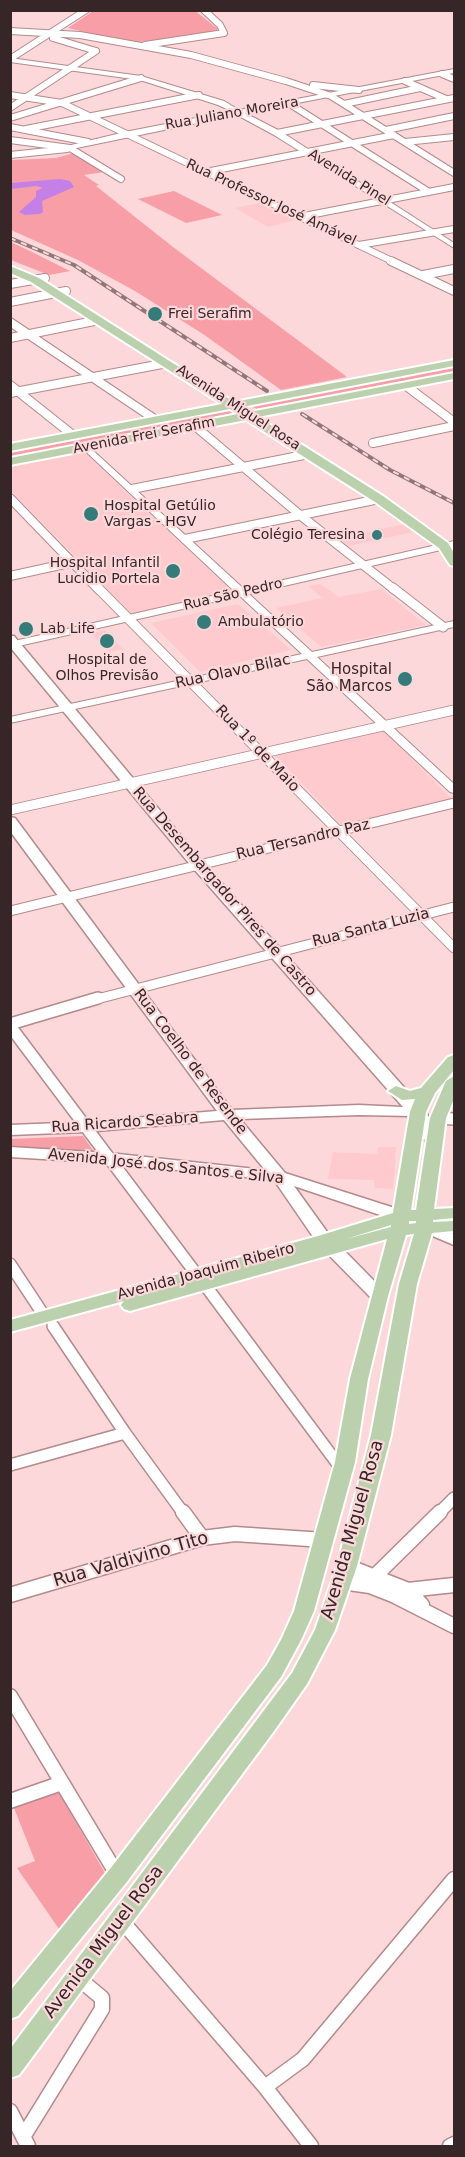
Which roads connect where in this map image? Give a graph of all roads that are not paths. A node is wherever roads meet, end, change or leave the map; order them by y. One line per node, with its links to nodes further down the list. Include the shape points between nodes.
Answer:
1 (86, 10): 4 (street)
2 (204, 10): 5 (street, via 224,33)
3 (10, 31): 4 (street)
4 (48, 35): 5 (street, via 80,35); 6 (street); 7 (street, via 96,51)
5 (146, 47): 12 (street, via 200,57)
6 (10, 60): 7 (street, Avenida Pinel)
7 (70, 68): 10 (street, Avenida Pinel); 21 (street)
8 (454, 71): 9 (street, Rua Juliano Moreira)
9 (442, 74): 11 (street); 13 (street, Rua Juliano Moreira)
10 (141, 78): 19 (street, Avenida Pinel); 24 (street)
11 (454, 79)
12 (286, 81): 14 (street); 15 (street)
13 (405, 81): 16 (street); 17 (street, Rua Juliano Moreira)
14 (311, 85): 15 (street); 17 (street)
15 (304, 87): 20 (street)
16 (420, 88): 23 (street); 27 (street)
17 (359, 90): 20 (street, Rua Juliano Moreira)
18 (10, 95): 21 (street)
19 (199, 95): 29 (street, Avenida Pinel); 30 (street)
20 (331, 96): 26 (street, Rua Juliano Moreira); 27 (street)
21 (28, 98): 24 (street); 28 (street)
22 (454, 98): 23 (street)
23 (447, 100): 25 (street); 32 (street)
24 (62, 103): 30 (street, Rua Professor José Amável); 33 (street)
25 (454, 103)
26 (290, 104): 29 (street, Rua Juliano Moreira); 34 (street)
27 (344, 104): 32 (street)
28 (10, 108)
29 (242, 113): 38 (street, Avenida Pinel); 39 (street, Rua Juliano Moreira)
30 (88, 115): 36 (street); 39 (street, Rua Professor José Amável)
31 (454, 116): 37 (street)
32 (364, 117): 34 (street); 37 (street)
33 (10, 118)
34 (322, 124): 38 (street); 45 (street)
35 (10, 127): 36 (street)
36 (26, 129): 43 (street)
37 (386, 130): 40 (street)
38 (277, 133): 47 (street, Avenida Pinel)
39 (125, 134): 43 (street, Rua Juliano Moreira); 50 (street, Rua Professor José Amável)
40 (394, 135): 44 (street); 45 (street)
41 (454, 137): 44 (street)
42 (10, 140): 46 (street)
43 (88, 142): 46 (street, Rua Juliano Moreira)
44 (405, 142): 49 (street)
45 (352, 143): 47 (street); 53 (street)
46 (70, 148): 48 (street, Rua Juliano Moreira); 51 (street)
47 (308, 152): 50 (street); 54 (street, Avenida Pinel)
48 (10, 155)
49 (452, 170)
50 (206, 172): 55 (street, Rua Professor José Amável)
51 (121, 179)
52 (454, 187): 53 (street)
53 (429, 192): 54 (street)
54 (385, 199): 55 (street); 57 (street, Avenida Pinel)
55 (299, 217): 58 (street, Rua Professor José Amável)
56 (454, 228): 57 (street)
57 (434, 232): 58 (street); 59 (street, Avenida Pinel)
58 (359, 245): 63 (street, Rua Professor José Amável)
59 (454, 246)
60 (10, 262): 64 (main road, Avenida Miguel Rosa)
61 (10, 269): 64 (main road, Avenida Miguel Rosa)
62 (454, 269): 63 (street)
63 (422, 275): 66 (street, Rua Professor José Amável)
64 (40, 279): 65 (street); 67 (main road, Avenida Miguel Rosa)
65 (10, 284)
66 (454, 291)
67 (61, 292): 68 (street); 69 (main road, Avenida Miguel Rosa); 80 (main road, Avenida Miguel Rosa)
68 (10, 302)
69 (99, 321): 71 (street); 73 (main road, Avenida Miguel Rosa)
70 (10, 322): 71 (street)
71 (30, 334): 72 (street); 76 (street)
72 (10, 338)
73 (167, 363): 76 (street); 83 (main road, Avenida Miguel Rosa)
74 (454, 363): 82 (main road, Avenida Frei Serafim)
75 (454, 376): 78 (main road, Avenida Frei Serafim)
76 (92, 378): 79 (street); 84 (street)
77 (10, 385): 79 (street)
78 (405, 385): 83 (main road, Avenida Frei Serafim); 85 (street)
79 (19, 391): 81 (street); 87 (street)
80 (224, 392): 82 (main road); 83 (main road, Avenida Miguel Rosa)
81 (10, 393)
82 (275, 398): 83 (main road, Avenida Frei Serafim)
83 (246, 410): 84 (main road, Avenida Frei Serafim); 86 (main road, Avenida Frei Serafim); 91 (main road, Avenida Miguel Rosa); 101 (main road, Avenida Miguel Rosa)
84 (156, 420): 87 (main road, Avenida Frei Serafim)
85 (454, 424): 88 (street)
86 (195, 426): 89 (main road, Avenida Frei Serafim); 93 (street)
87 (74, 436): 90 (main road, Avenida Frei Serafim)
88 (373, 442)
89 (86, 447): 92 (main road, Avenida Frei Serafim); 94 (street)
90 (10, 448)
91 (309, 454): 93 (street); 96 (main road, Avenida Miguel Rosa)
92 (10, 462)
93 (242, 467): 94 (street); 99 (street)
94 (132, 489): 100 (street)
95 (10, 498): 97 (street, Rua 1º de Maio)
96 (379, 499): 99 (street); 101 (main road, Avenida Miguel Rosa)
97 (22, 510): 98 (street); 102 (street, Rua 1º de Maio)
98 (10, 512)
99 (300, 515): 100 (street); 104 (street)
100 (185, 538): 106 (street)
101 (451, 544): 103 (main road, Avenida Miguel Rosa); 104 (street, Rua São Pedro)
102 (74, 562): 105 (street); 107 (street, Rua 1º de Maio)
103 (454, 562)
104 (365, 564): 106 (street, Rua São Pedro); 109 (street)
105 (10, 576)
106 (244, 593): 107 (street, Rua São Pedro); 111 (street)
107 (129, 619): 110 (street, Rua São Pedro); 112 (street, Rua 1º de Maio)
108 (454, 624): 109 (street, Rua Olavo Bilac)
109 (443, 627): 111 (street, Rua Olavo Bilac)
110 (12, 643): 113 (main road, Rua Desembargador Pires de Castro)
111 (312, 655): 112 (street, Rua Olavo Bilac); 116 (street)
112 (192, 681): 113 (street, Rua Olavo Bilac); 117 (street, Rua 1º de Maio)
113 (68, 707): 115 (street, Rua Olavo Bilac); 118 (main road, Rua Desembargador Pires de Castro)
114 (454, 710): 116 (street)
115 (10, 720)
116 (388, 725): 117 (street); 119 (street)
117 (260, 754): 118 (street); 123 (street, Rua 1º de Maio)
118 (130, 783): 121 (street); 124 (main road, Rua Desembargador Pires de Castro)
119 (454, 790)
120 (454, 803): 123 (street, Rua Tersandro Paz)
121 (10, 810)
122 (10, 821): 125 (main road, Rua Coelho de Resende)
123 (338, 833): 124 (street, Rua Tersandro Paz); 128 (street, Rua 1º de Maio)
124 (198, 864): 125 (street, Rua Tersandro Paz); 130 (main road, Rua Desembargador Pires de Castro)
125 (67, 898): 127 (street, Rua Tersandro Paz); 131 (main road, Rua Coelho de Resende)
126 (454, 907): 128 (street, Rua Santa Luzia)
127 (10, 911)
128 (421, 915): 129 (street, Rua 1º de Maio); 130 (street, Rua Santa Luzia)
129 (454, 948)
130 (276, 952): 131 (street, Rua Santa Luzia); 135 (main road, Rua Desembargador Pires de Castro)
131 (133, 988): 132 (street, Rua Santa Luzia); 138 (main road, Rua Coelho de Resende)
132 (10, 1025): 140 (street)
133 (454, 1060): 136 (main road, Avenida Miguel Rosa)
134 (454, 1081): 139 (main road, Avenida Miguel Rosa)
135 (396, 1090): 136 (main road, via 408,1096); 137 (main road, Rua Desembargador Pires de Castro)
136 (427, 1092): 137 (main road, Avenida Miguel Rosa)
137 (418, 1112): 138 (main road, Rua Ricardo Seabra); 142 (main road, Rua Desembargador Pires de Castro); 148 (main road, Avenida Miguel Rosa)
138 (228, 1115): 140 (main road, Rua Ricardo Seabra); 145 (main road, Rua Coelho de Resende)
139 (446, 1119): 142 (main road, Avenida Miguel Rosa)
140 (85, 1127): 141 (main road, Rua Ricardo Seabra); 144 (street)
141 (10, 1130)
142 (434, 1145): 147 (main road, Avenida Miguel Rosa)
143 (10, 1152): 144 (main road, Avenida José dos Santos e Silva)
144 (109, 1158): 145 (main road, Avenida José dos Santos e Silva); 153 (street)
145 (279, 1176): 148 (main road, Avenida José dos Santos e Silva); 151 (main road, Rua Coelho de Resende)
146 (454, 1213): 147 (main road)
147 (424, 1221): 148 (main road, Avenida Joaquim Ribeiro); 149 (main road); 150 (main road); 164 (main road, Avenida Miguel Rosa, via 408,1284 381,1435)
148 (400, 1223): 151 (main road, Avenida Joaquim Ribeiro); 154 (main road, Avenida Miguel Rosa)
149 (454, 1226)
150 (454, 1240)
151 (328, 1245): 153 (main road, Avenida Joaquim Ribeiro); 154 (main road, Rua Coelho de Resende)
152 (10, 1264): 155 (street)
153 (201, 1280): 155 (main road, Avenida Joaquim Ribeiro); 160 (street)
154 (379, 1296): 160 (main road, Avenida Miguel Rosa)
155 (49, 1321): 156 (main road, Avenida Joaquim Ribeiro); 157 (main road, Avenida Joaquim Ribeiro); 158 (street)
156 (10, 1326)
157 (10, 1337)
158 (125, 1433): 159 (street); 162 (street)
159 (10, 1466)
160 (343, 1471): 163 (main road, Avenida Miguel Rosa)
161 (454, 1498): 165 (street)
162 (202, 1538): 163 (street, Rua Valdivino Tito, via 236,1534); 168 (street, Rua Valdivino Tito)
163 (324, 1540): 174 (main road, Avenida Miguel Rosa, via 304,1611 274,1671)
164 (345, 1574): 165 (street); 176 (main road, Avenida Miguel Rosa, via 325,1630 300,1678)
165 (373, 1581): 167 (street); 169 (street)
166 (454, 1585): 167 (street)
167 (408, 1590): 169 (street)
168 (10, 1595)
169 (426, 1610): 170 (street)
170 (454, 1626)
171 (10, 1696): 172 (street)
172 (62, 1783): 173 (street); 174 (street)
173 (10, 1801)
174 (118, 1876): 178 (main road, Avenida Miguel Rosa)
175 (454, 1880): 180 (street, via 303,2060)
176 (121, 1920): 177 (main road, Avenida Miguel Rosa); 180 (street)
177 (78, 1978): 179 (main road, Avenida Miguel Rosa); 182 (street, via 102,1998 102,2009)
178 (10, 2009)
179 (10, 2068)
180 (265, 2087): 184 (street)
181 (10, 2111): 182 (street)
182 (26, 2142)
183 (454, 2145): 185 (street)
184 (311, 2146)
185 (450, 2146)

